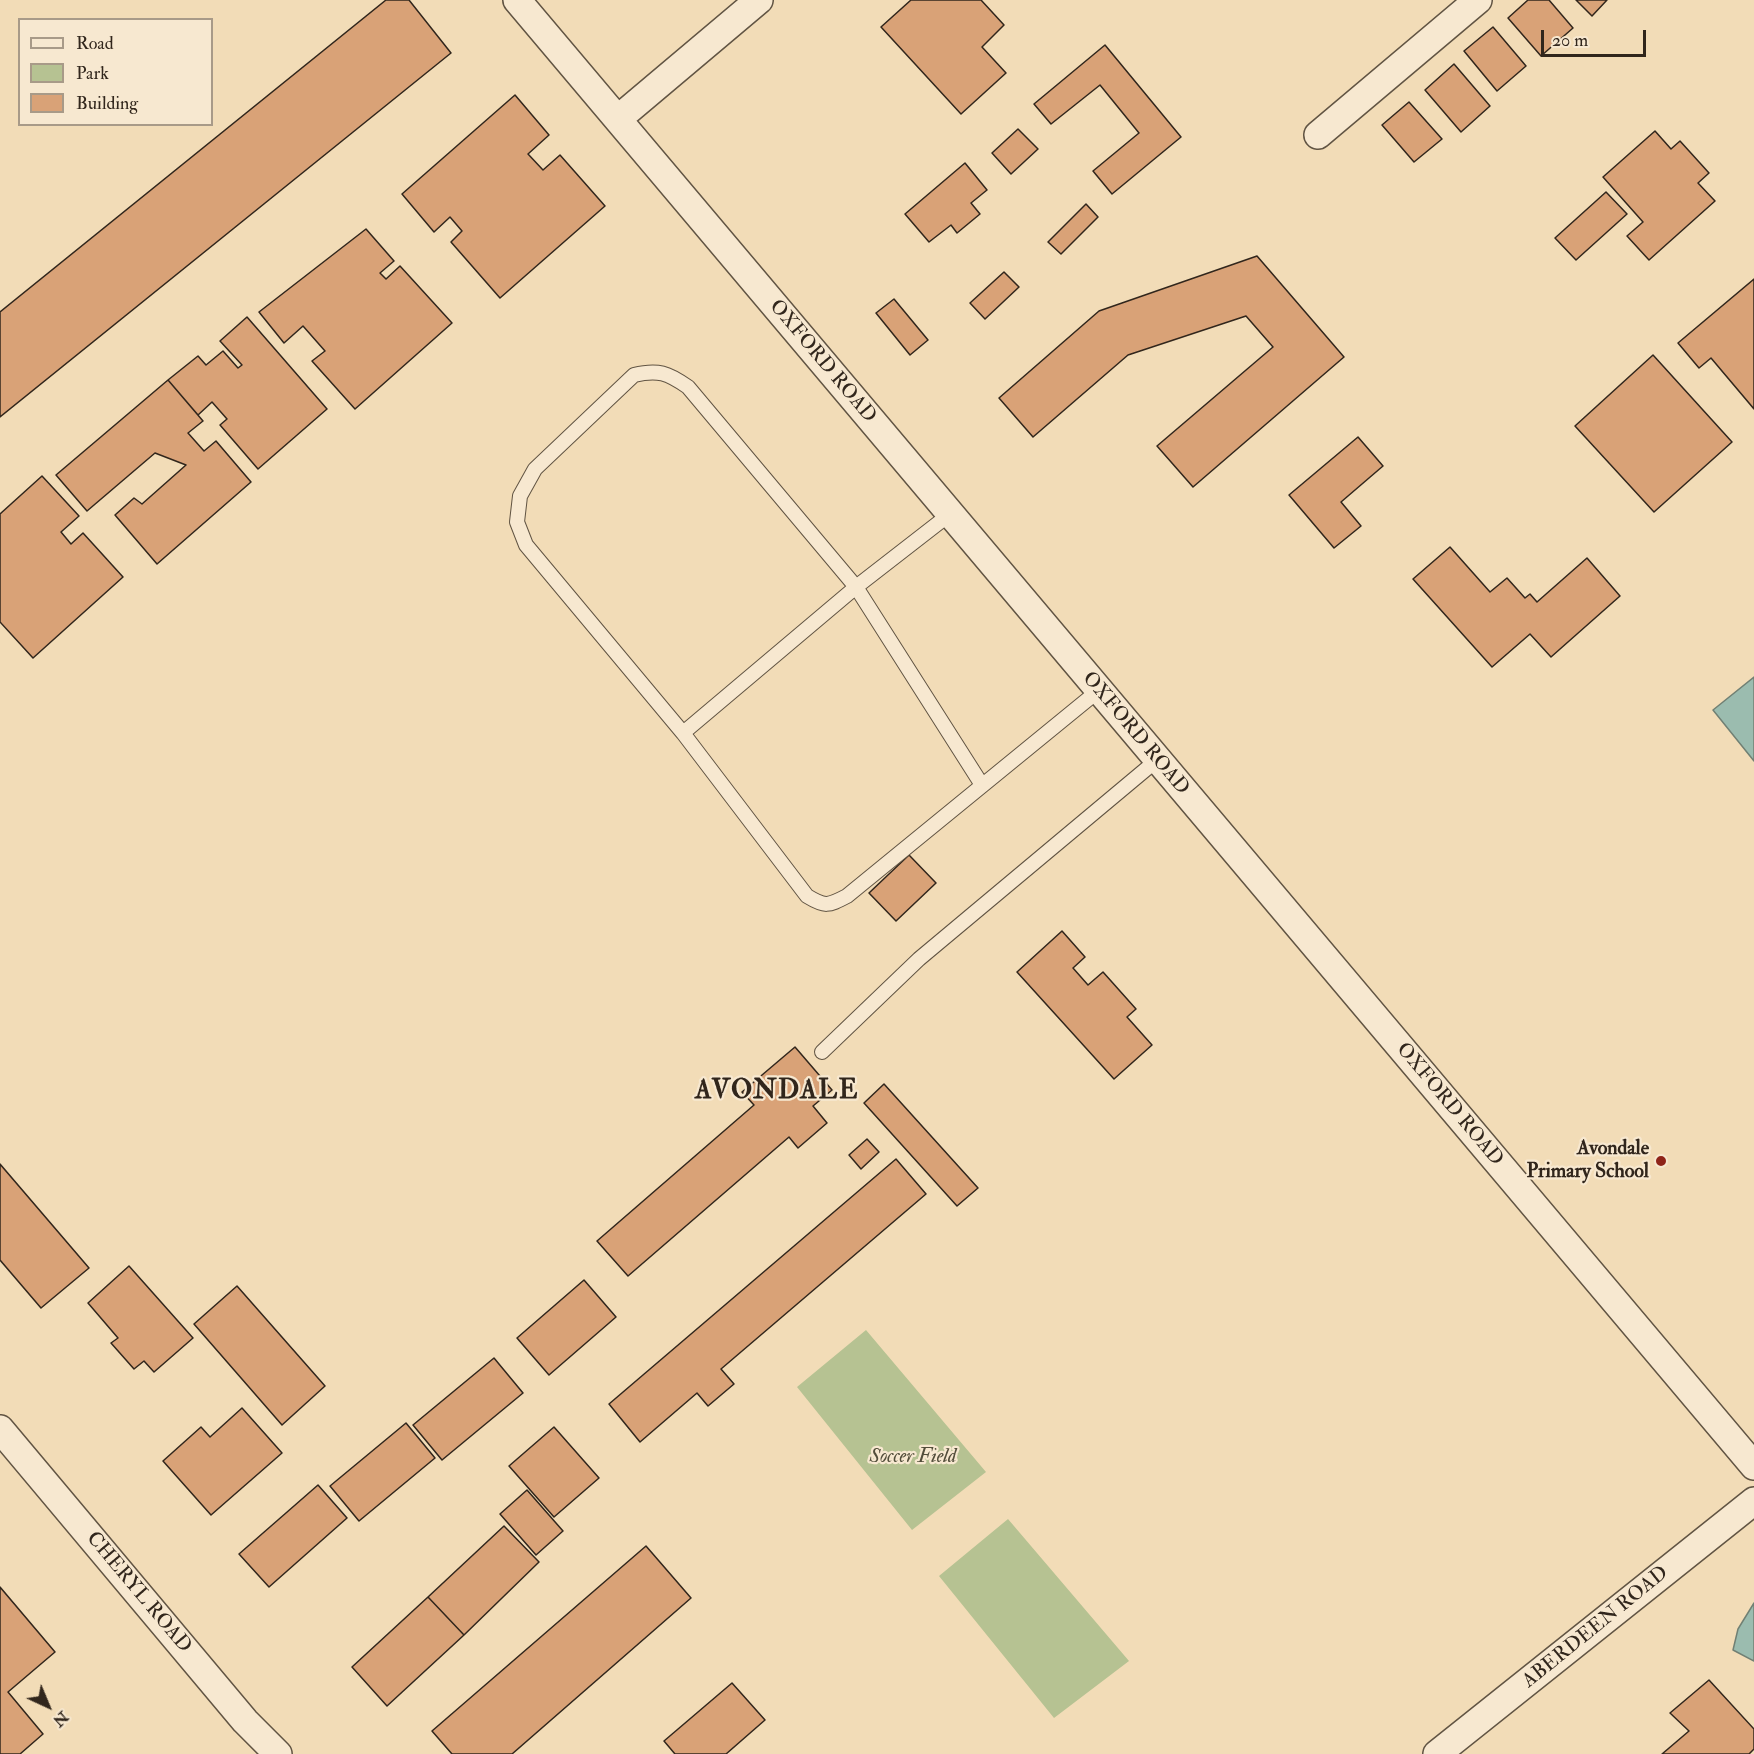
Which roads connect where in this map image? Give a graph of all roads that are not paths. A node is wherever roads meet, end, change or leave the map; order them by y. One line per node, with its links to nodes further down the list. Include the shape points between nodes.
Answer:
1 (518, 0): 4 (street, OXFORD ROAD)
2 (759, 0): 4 (street)
3 (1478, 0): 5 (street)
4 (619, 118): 6 (street, OXFORD ROAD)
5 (1318, 135)
6 (950, 514): 7 (lane); 8 (street, OXFORD ROAD)
7 (855, 587): 9 (lane); 9 (lane, via 688,387 673,376 652,371 634,375 535,470 520,496 517,522 526,545); 11 (lane)
8 (1098, 690): 10 (street, OXFORD ROAD); 11 (lane)
9 (684, 733): 11 (lane, via 807,896 822,904 847,896)
10 (1157, 760): 12 (lane, via 919,959); 14 (street, OXFORD ROAD)
11 (982, 785)
12 (822, 1052)
13 (0, 1429): 16 (street, CHERYL ROAD, via 238,1712)
14 (1754, 1466)
15 (1754, 1501): 17 (street, ABERDEEN ROAD)
16 (278, 1754)
17 (1437, 1754)

